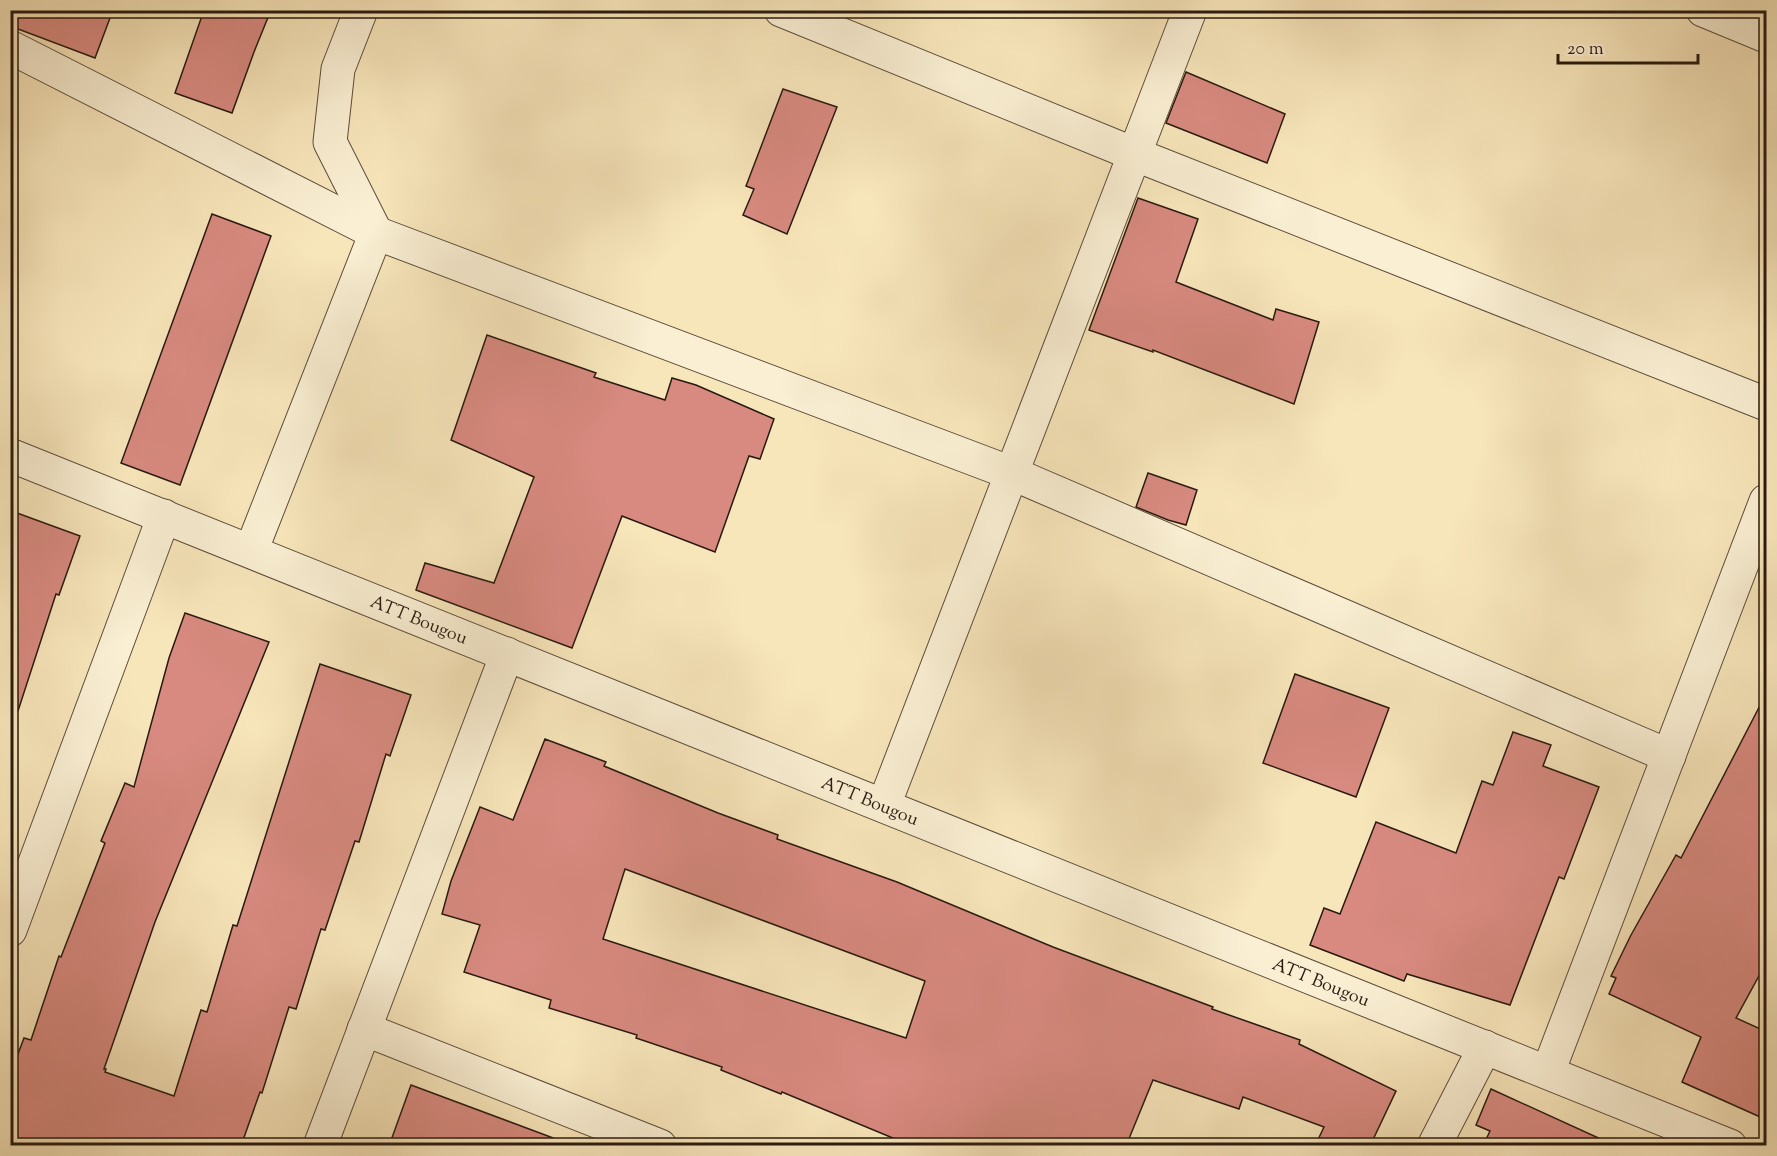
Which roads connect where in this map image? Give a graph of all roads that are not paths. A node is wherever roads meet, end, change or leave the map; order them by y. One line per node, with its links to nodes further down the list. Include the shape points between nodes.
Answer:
1 (361, 10): 8 (street, via 338,69 330,142)
2 (781, 10): 7 (street)
3 (1190, 10): 7 (street)
4 (1703, 10): 5 (street)
5 (1767, 36)
6 (10, 47): 8 (street)
7 (1134, 154): 9 (street); 11 (street)
8 (376, 233): 11 (street); 14 (street)
9 (1767, 404)
10 (10, 455): 13 (street, ATT Bougou)
11 (1011, 473): 16 (street); 17 (street)
12 (1767, 501): 16 (street)
13 (164, 516): 14 (street, ATT Bougou); 18 (street)
14 (251, 552): 15 (street, ATT Bougou)
15 (507, 654): 17 (street, ATT Bougou); 19 (street)
16 (1669, 756): 21 (street)
17 (884, 805): 20 (street, ATT Bougou)
18 (10, 930)
19 (364, 1029): 22 (street); 23 (street)
20 (1485, 1047): 21 (street, ATT Bougou); 24 (street)
21 (1548, 1072): 25 (street, ATT Bougou)
22 (320, 1146)
23 (660, 1146)
24 (1434, 1146)
25 (1730, 1146)

